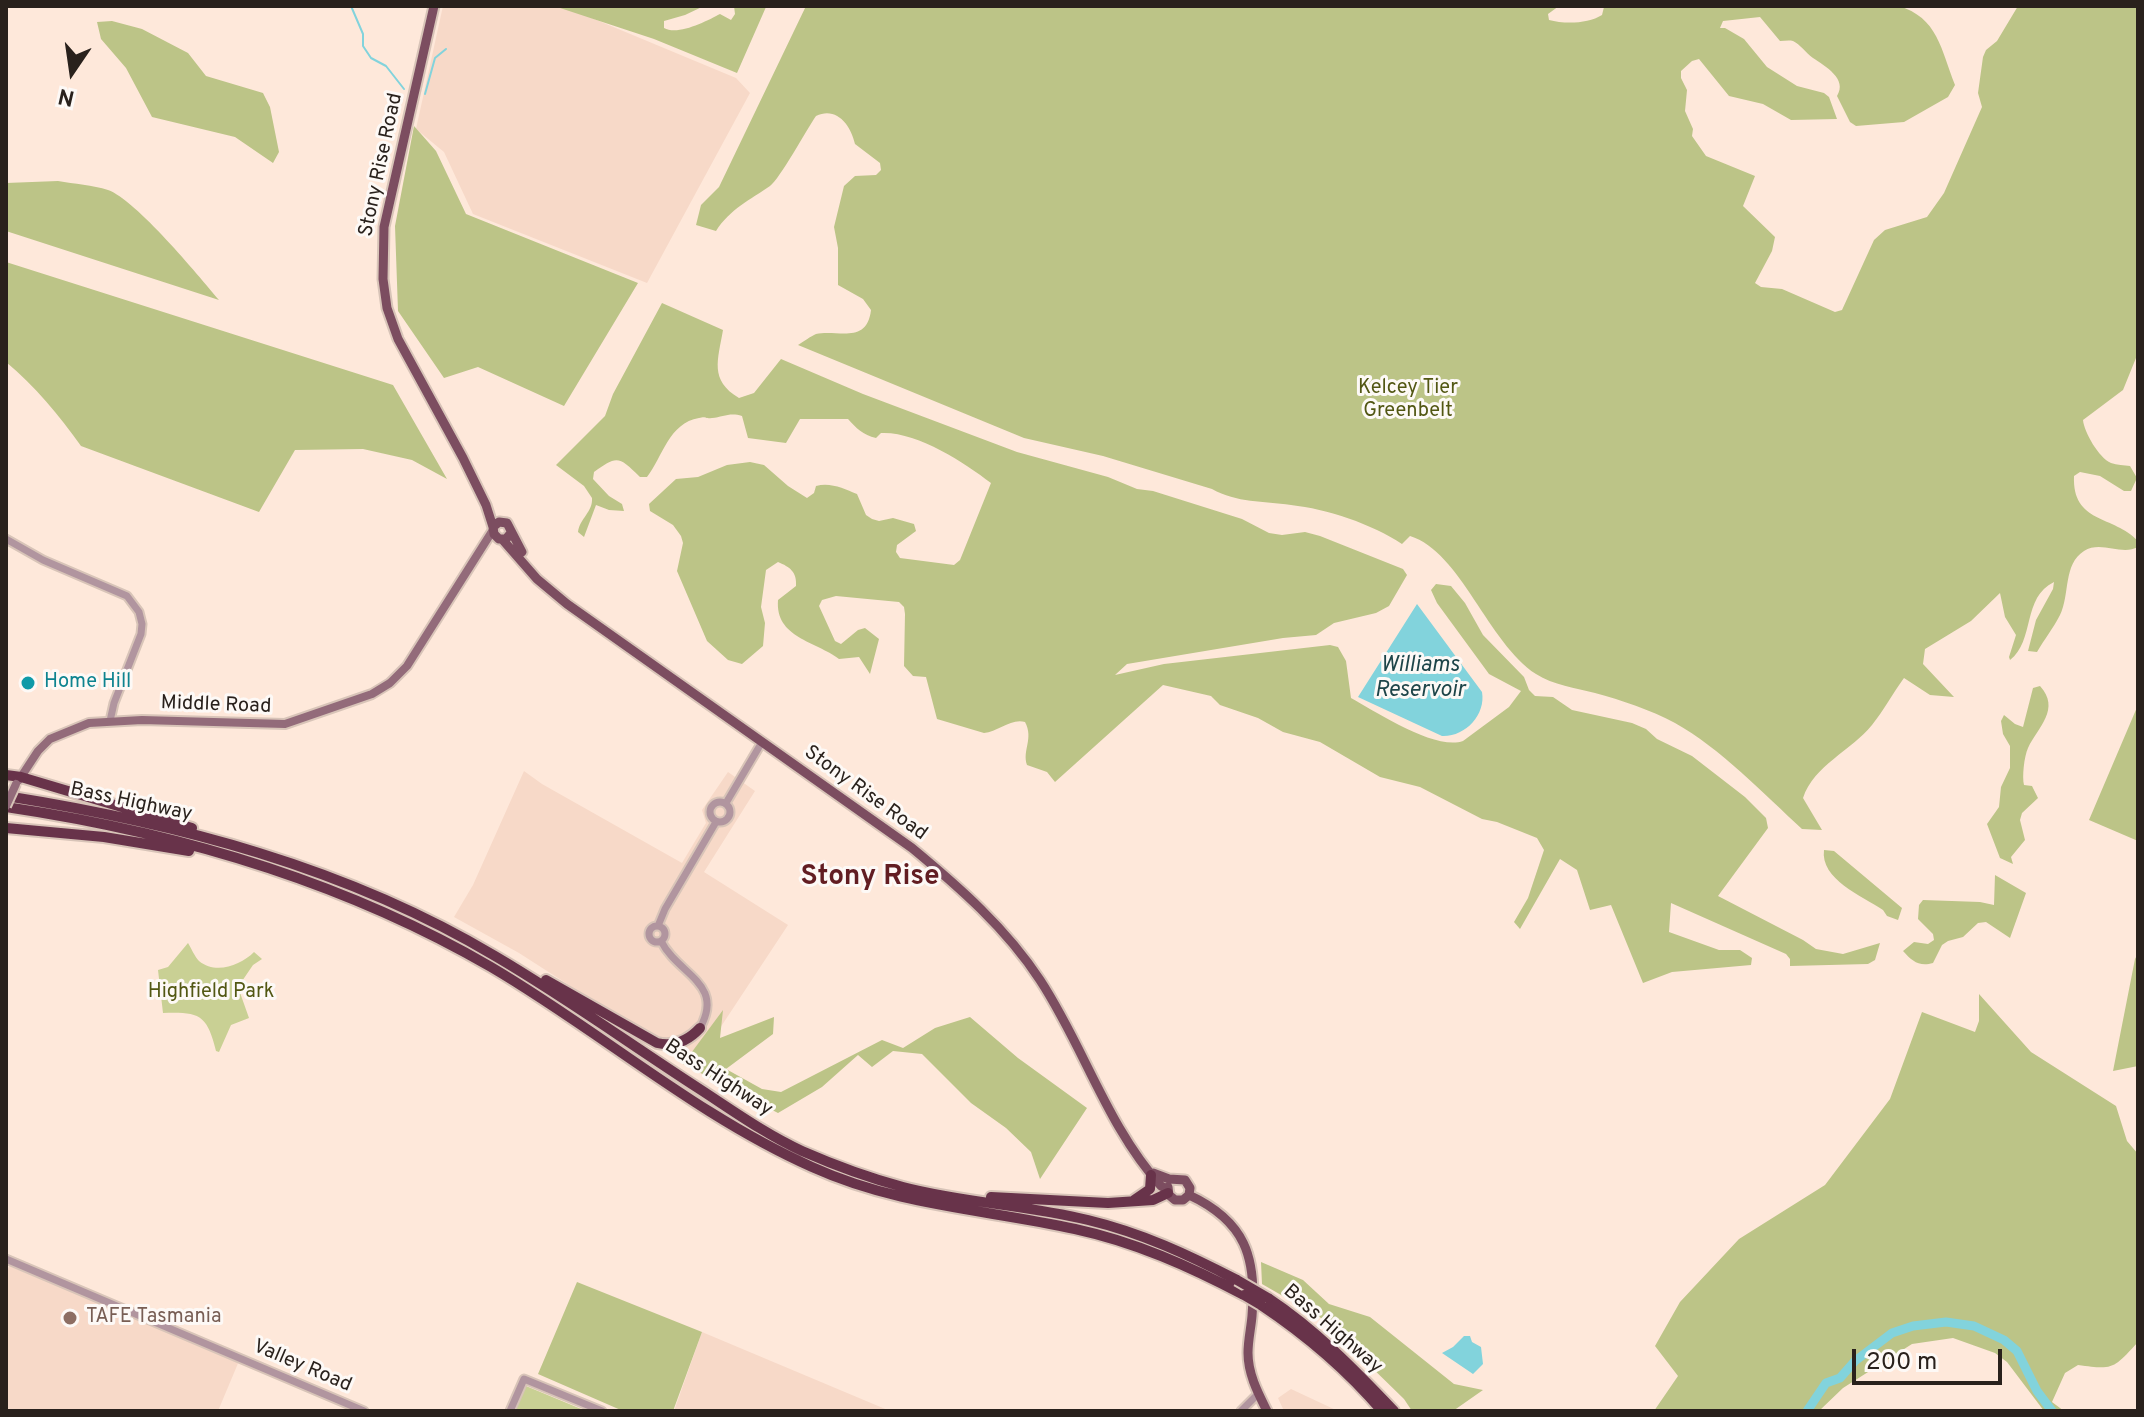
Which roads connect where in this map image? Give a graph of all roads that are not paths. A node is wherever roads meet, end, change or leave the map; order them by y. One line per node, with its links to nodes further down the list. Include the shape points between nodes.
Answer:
1 (434, 6): 2 (main road, Stony Rise Road, via 384,227 383,279 398,339)
2 (501, 532): 4 (main road, Middle Road, via 481,550 407,666 372,694 285,724); 5 (main road, Stony Rise Road, via 550,590)
3 (6, 539): 4 (street, via 127,596 139,612 141,634)
4 (110, 721): 6 (main road, Middle Road, via 61,733)
5 (762, 742): 11 (street); 21 (main road, Stony Rise Road, via 912,848 962,890 1014,945 1040,980 1123,1136)
6 (33, 758): 8 (main road, Middle Road); 9 (main road, via 34,777)
7 (6, 775): 8 (highway)
8 (18, 780): 9 (highway); 12 (main road, Middle Road, bridge)
9 (43, 785): 16 (highway, via 238,841)
10 (6, 796): 16 (highway, Bass Highway, via 221,841)
11 (726, 803): 13 (street, via 730,816); 13 (street, via 711,807 709,814)
12 (6, 806): 15 (highway, Bass Highway, via 173,840)
13 (716, 822): 17 (street)
14 (6, 828): 15 (highway, via 104,837)
15 (262, 866): 27 (highway, Bass Highway, bridge, via 446,942 720,1117 813,1167 905,1200 1061,1226 1137,1246)
16 (314, 871): 19 (highway, Bass Highway, via 401,906)
17 (658, 926): 18 (street, via 665,934); 18 (street, via 649,935 654,942)
18 (661, 941): 20 (street, via 673,961 703,986 707,1008)
19 (498, 957): 20 (highway, via 657,1043 681,1042); 23 (highway, Bass Highway, via 768,1133 851,1171)
20 (700, 1028)
21 (1149, 1172): 22 (main road, Stony Rise Road); 25 (highway, via 1151,1188)
22 (1169, 1187): 24 (main road, via 1177,1201); 24 (main road, via 1179,1178 1186,1181); 25 (highway, via 1157,1200)
23 (921, 1191): 25 (highway); 27 (highway, Bass Highway, bridge, via 1117,1227 1175,1248 1237,1280)
24 (1189, 1195): 28 (main road, via 1217,1211 1247,1248 1254,1280 1248,1353)
25 (1132, 1201)
26 (6, 1259): 30 (street, Valley Road)
27 (1264, 1302): 29 (highway, Bass Highway); 35 (highway, Bass Highway, via 1287,1311)
28 (1258, 1394): 33 (street); 34 (main road)
29 (1380, 1410)
30 (364, 1411)
31 (510, 1411): 32 (street, via 524,1379)
32 (602, 1411)
33 (1241, 1411)
34 (1267, 1411)
35 (1394, 1411)

